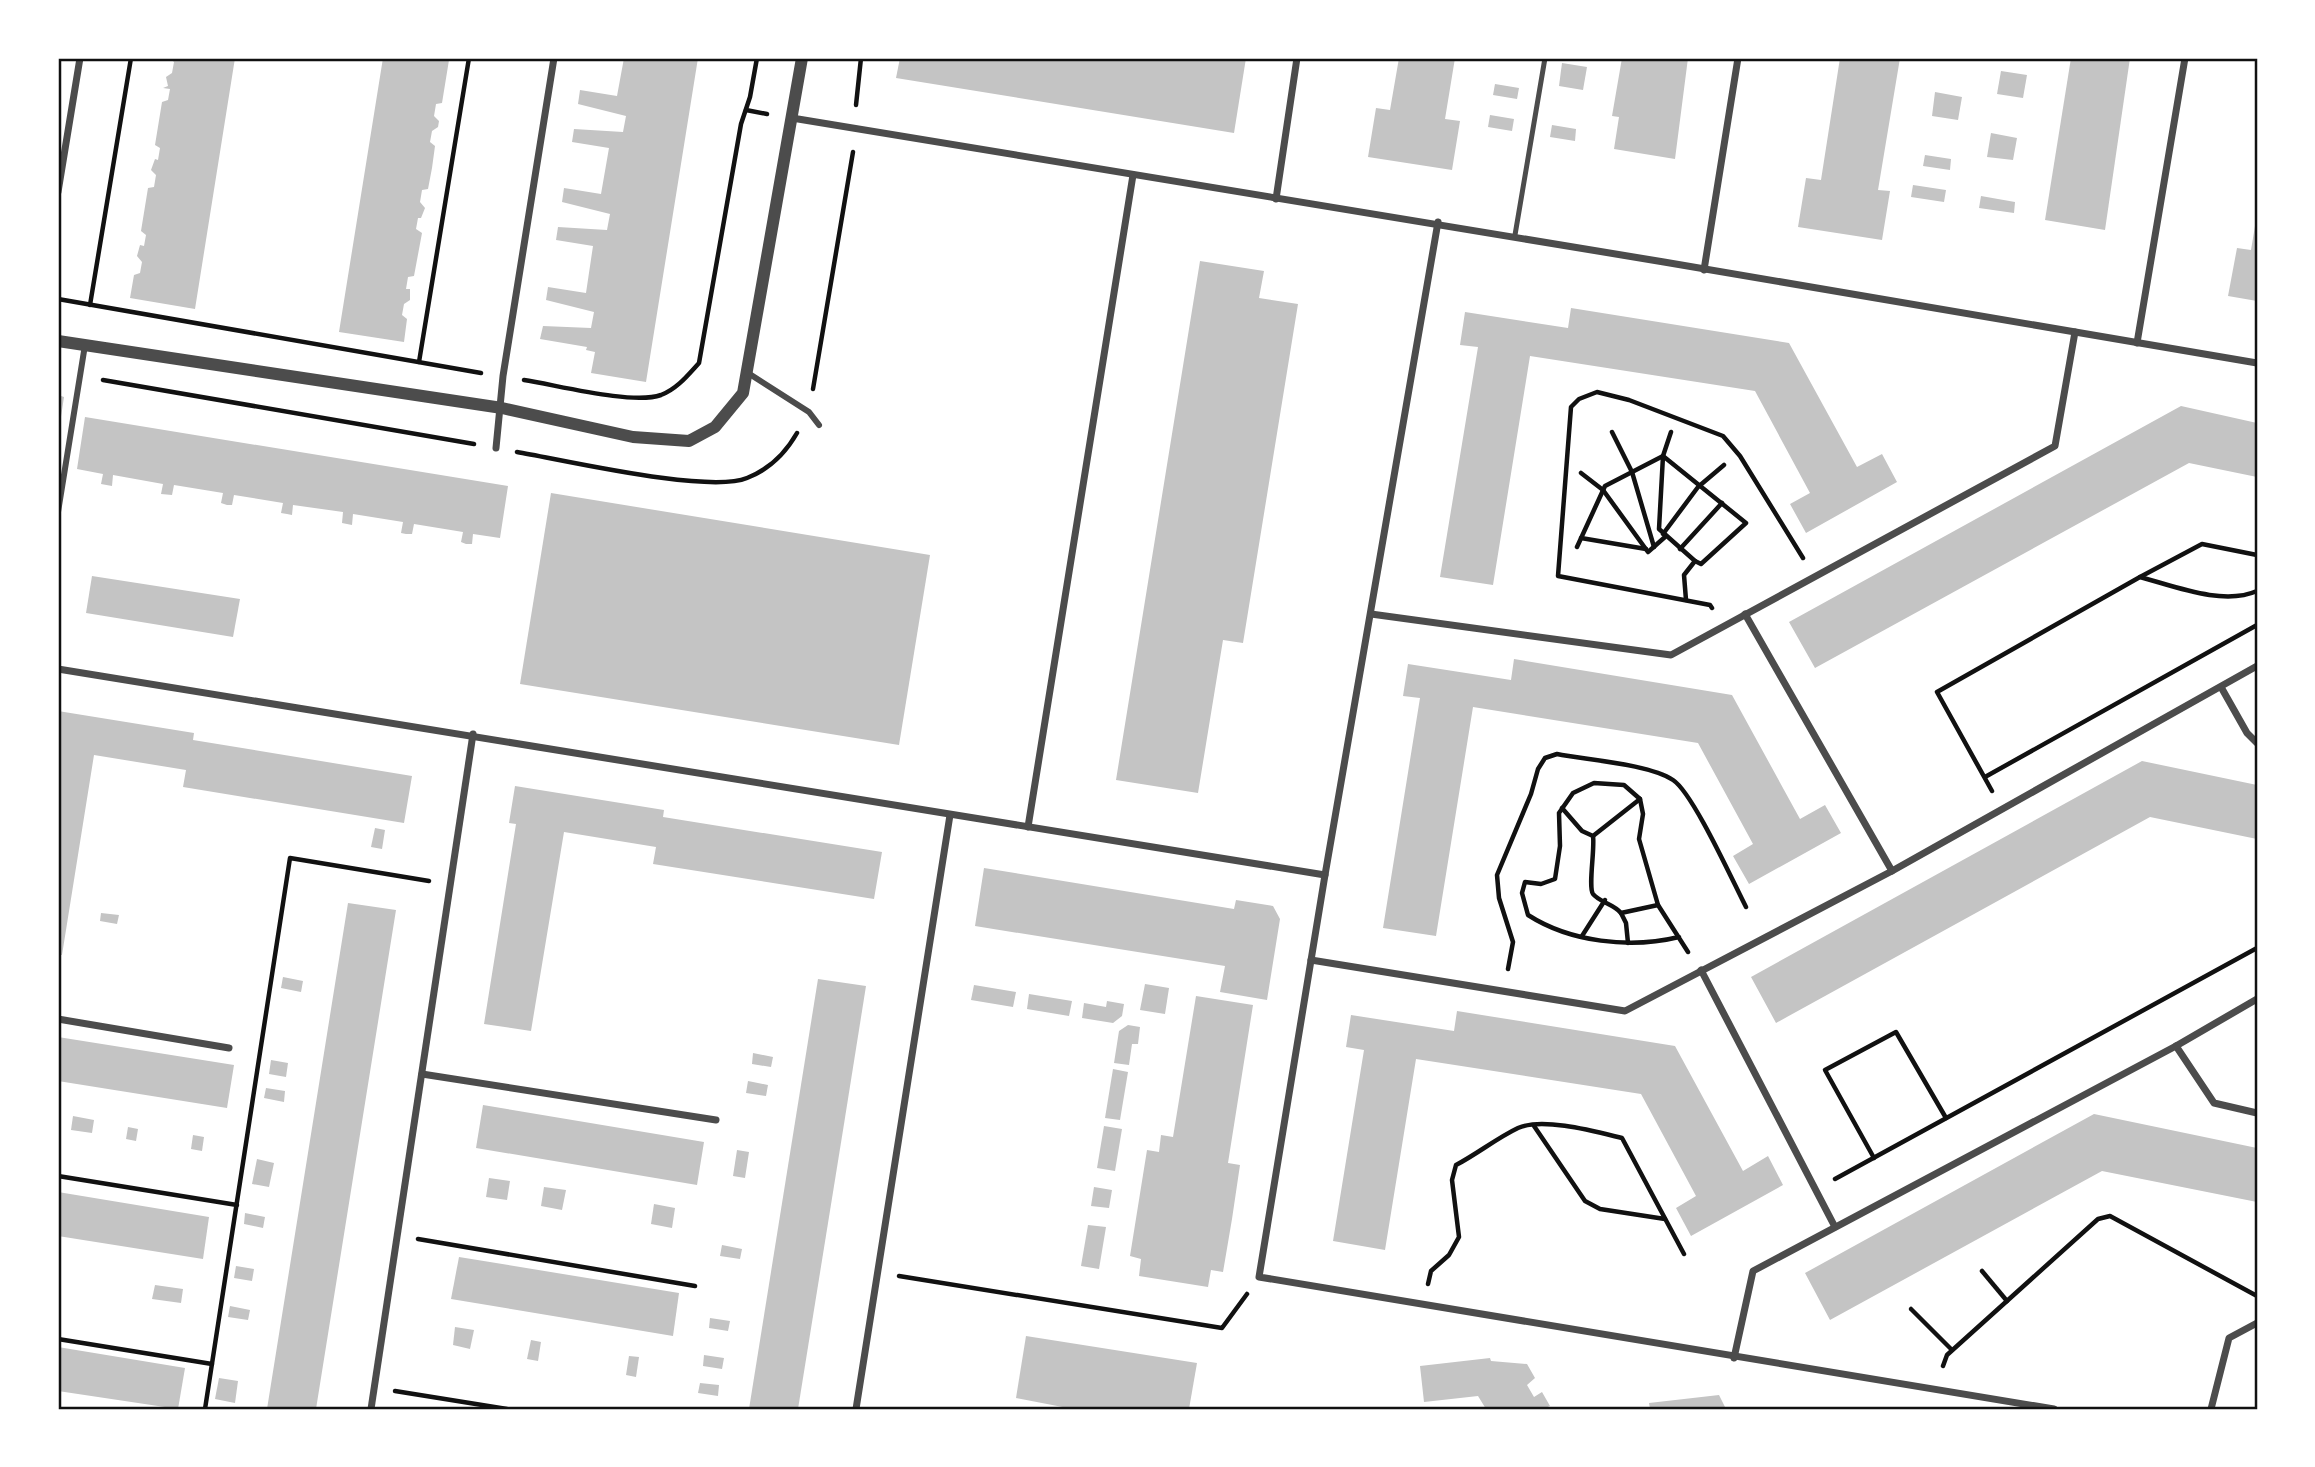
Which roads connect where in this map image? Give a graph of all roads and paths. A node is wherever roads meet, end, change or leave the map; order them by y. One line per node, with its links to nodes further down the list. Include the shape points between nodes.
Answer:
1 (80, 58): 15 (street)
2 (131, 58): 21 (path)
3 (469, 58): 26 (path)
4 (554, 58): 30 (street)
5 (757, 58): 30 (path, via 699,363 662,395 636,398)
6 (802, 58): 12 (street)
7 (862, 58): 13 (path, via 855,96)
8 (1297, 58): 16 (street)
9 (1545, 58): 18 (lane)
10 (1738, 58): 19 (street)
11 (2185, 58): 24 (street)
12 (792, 118): 13 (street); 28 (street)
13 (857, 129): 14 (street); 32 (path)
14 (1133, 175): 16 (street); 69 (street)
15 (58, 192)
16 (1276, 199): 17 (street)
17 (1438, 222): 18 (street); 57 (street)
18 (1515, 235): 19 (street)
19 (1704, 270): 22 (street)
20 (58, 299): 21 (path)
21 (90, 305): 26 (path)
22 (2075, 332): 24 (street); 53 (street, via 2055,446)
23 (58, 341): 25 (street)
24 (2137, 343): 27 (street)
25 (85, 345): 29 (street); 31 (street)
26 (419, 362): 30 (path)
27 (2257, 363)
28 (748, 373): 31 (street, via 743,393 723,418 689,441 633,437); 32 (street)
29 (80, 376): 36 (path); 44 (street)
30 (503, 376): 31 (street)
31 (502, 408): 36 (street)
32 (809, 412): 33 (street); 36 (path, via 785,454 745,479 708,484)
33 (819, 425)
34 (1612, 432): 39 (path)
35 (1671, 432): 37 (path)
36 (496, 448)
37 (1663, 456): 39 (path); 41 (path); 45 (path, via 1659,529)
38 (1724, 465): 41 (path)
39 (1632, 472): 42 (path); 48 (path)
40 (1581, 473): 42 (path)
41 (1698, 487): 43 (path); 45 (path)
42 (1603, 490): 46 (path); 49 (path)
43 (1721, 503): 50 (path); 52 (path, via 1746,523 1701,564)
44 (58, 512)
45 (1664, 536): 48 (path); 50 (path)
46 (1581, 538): 47 (path); 49 (path)
47 (1577, 547)
48 (1654, 547): 49 (path)
49 (1646, 549)
50 (1680, 550): 52 (path)
51 (2257, 555): 54 (path, via 2202,544)
52 (1695, 561): 56 (path, via 1684,575)
53 (1814, 576): 56 (path, via 1723,436 1629,400 1597,392 1579,398 1572,407 1558,576); 58 (street)
54 (2140, 577): 55 (path, via 2225,596); 59 (path, via 1937,692 1985,777)
55 (2257, 591)
56 (1686, 600): 60 (path, via 1710,605)
57 (1371, 614): 60 (street, via 1671,655); 72 (street)
58 (1745, 614): 60 (street); 71 (street)
59 (2257, 625)
60 (1722, 627)
61 (2257, 666): 63 (street)
62 (58, 669): 64 (street)
63 (2221, 687): 65 (street); 71 (street)
64 (473, 734): 68 (street); 73 (street)
65 (2257, 743)
66 (1640, 799): 67 (path, via 1624,785 1594,783 1573,793); 70 (path); 75 (path, via 1639,839)
67 (1562, 808): 70 (path, via 1582,831); 78 (path, via 1555,879 1541,884 1525,882 1522,893 1528,915 1544,925)
68 (950, 815): 69 (street); 103 (street)
69 (1028, 827): 72 (street)
70 (1593, 836): 74 (path, via 1590,885 1593,895)
71 (1892, 871): 83 (street)
72 (1325, 875): 82 (street)
73 (451, 884): 89 (street); 97 (path, via 290,858)
74 (1605, 900): 77 (path); 78 (path)
75 (1658, 905): 77 (path); 79 (path)
76 (1746, 907): 84 (path, via 1674,780 1557,754 1545,758 1497,875 1513,942)
77 (1621, 913): 80 (path)
78 (1582, 936): 80 (path)
79 (1679, 937): 80 (path); 83 (path)
80 (1628, 943)
81 (2257, 948): 91 (path)
82 (1311, 960): 84 (street); 104 (street)
83 (1701, 970): 84 (street, via 1625,1010); 96 (street)
84 (1504, 991)
85 (2257, 999): 87 (street)
86 (58, 1019): 88 (street)
87 (2176, 1046): 90 (street, via 2214,1103); 99 (street)
88 (229, 1048)
89 (422, 1074): 92 (street); 100 (street)
90 (2257, 1113)
91 (1946, 1118): 94 (path); 94 (path, via 1896,1032 1825,1070)
92 (716, 1121)
93 (1534, 1126): 98 (path, via 1585,1201 1600,1209); 98 (path, via 1591,1130 1622,1138); 108 (path, via 1520,1127 1457,1165 1452,1180 1459,1237 1449,1255 1431,1271)
94 (1874, 1158): 96 (path)
95 (58, 1176): 97 (path)
96 (1816, 1189): 99 (street)
97 (237, 1205): 114 (path)
98 (1665, 1219): 101 (path)
99 (1835, 1227): 113 (street, via 1753,1271)
100 (397, 1236): 105 (path); 115 (street)
101 (1684, 1254)
102 (1982, 1271): 107 (path)
103 (877, 1273): 104 (path, via 1222,1328); 120 (street)
104 (1259, 1277): 108 (street)
105 (695, 1286)
106 (2257, 1296): 107 (path, via 2110,1216 2098,1219)
107 (2007, 1301): 112 (path)
108 (1423, 1305): 113 (street)
109 (1911, 1309): 112 (path)
110 (2257, 1323): 122 (street, via 2229,1338)
111 (58, 1339): 114 (path)
112 (1952, 1350): 116 (path)
113 (1734, 1359): 116 (street)
114 (212, 1364): 117 (path)
115 (374, 1388): 118 (street); 119 (path)
116 (1934, 1390): 121 (street)
117 (205, 1409)
118 (370, 1409)
119 (507, 1409)
120 (856, 1409)
121 (2054, 1409)
122 (2211, 1409)

